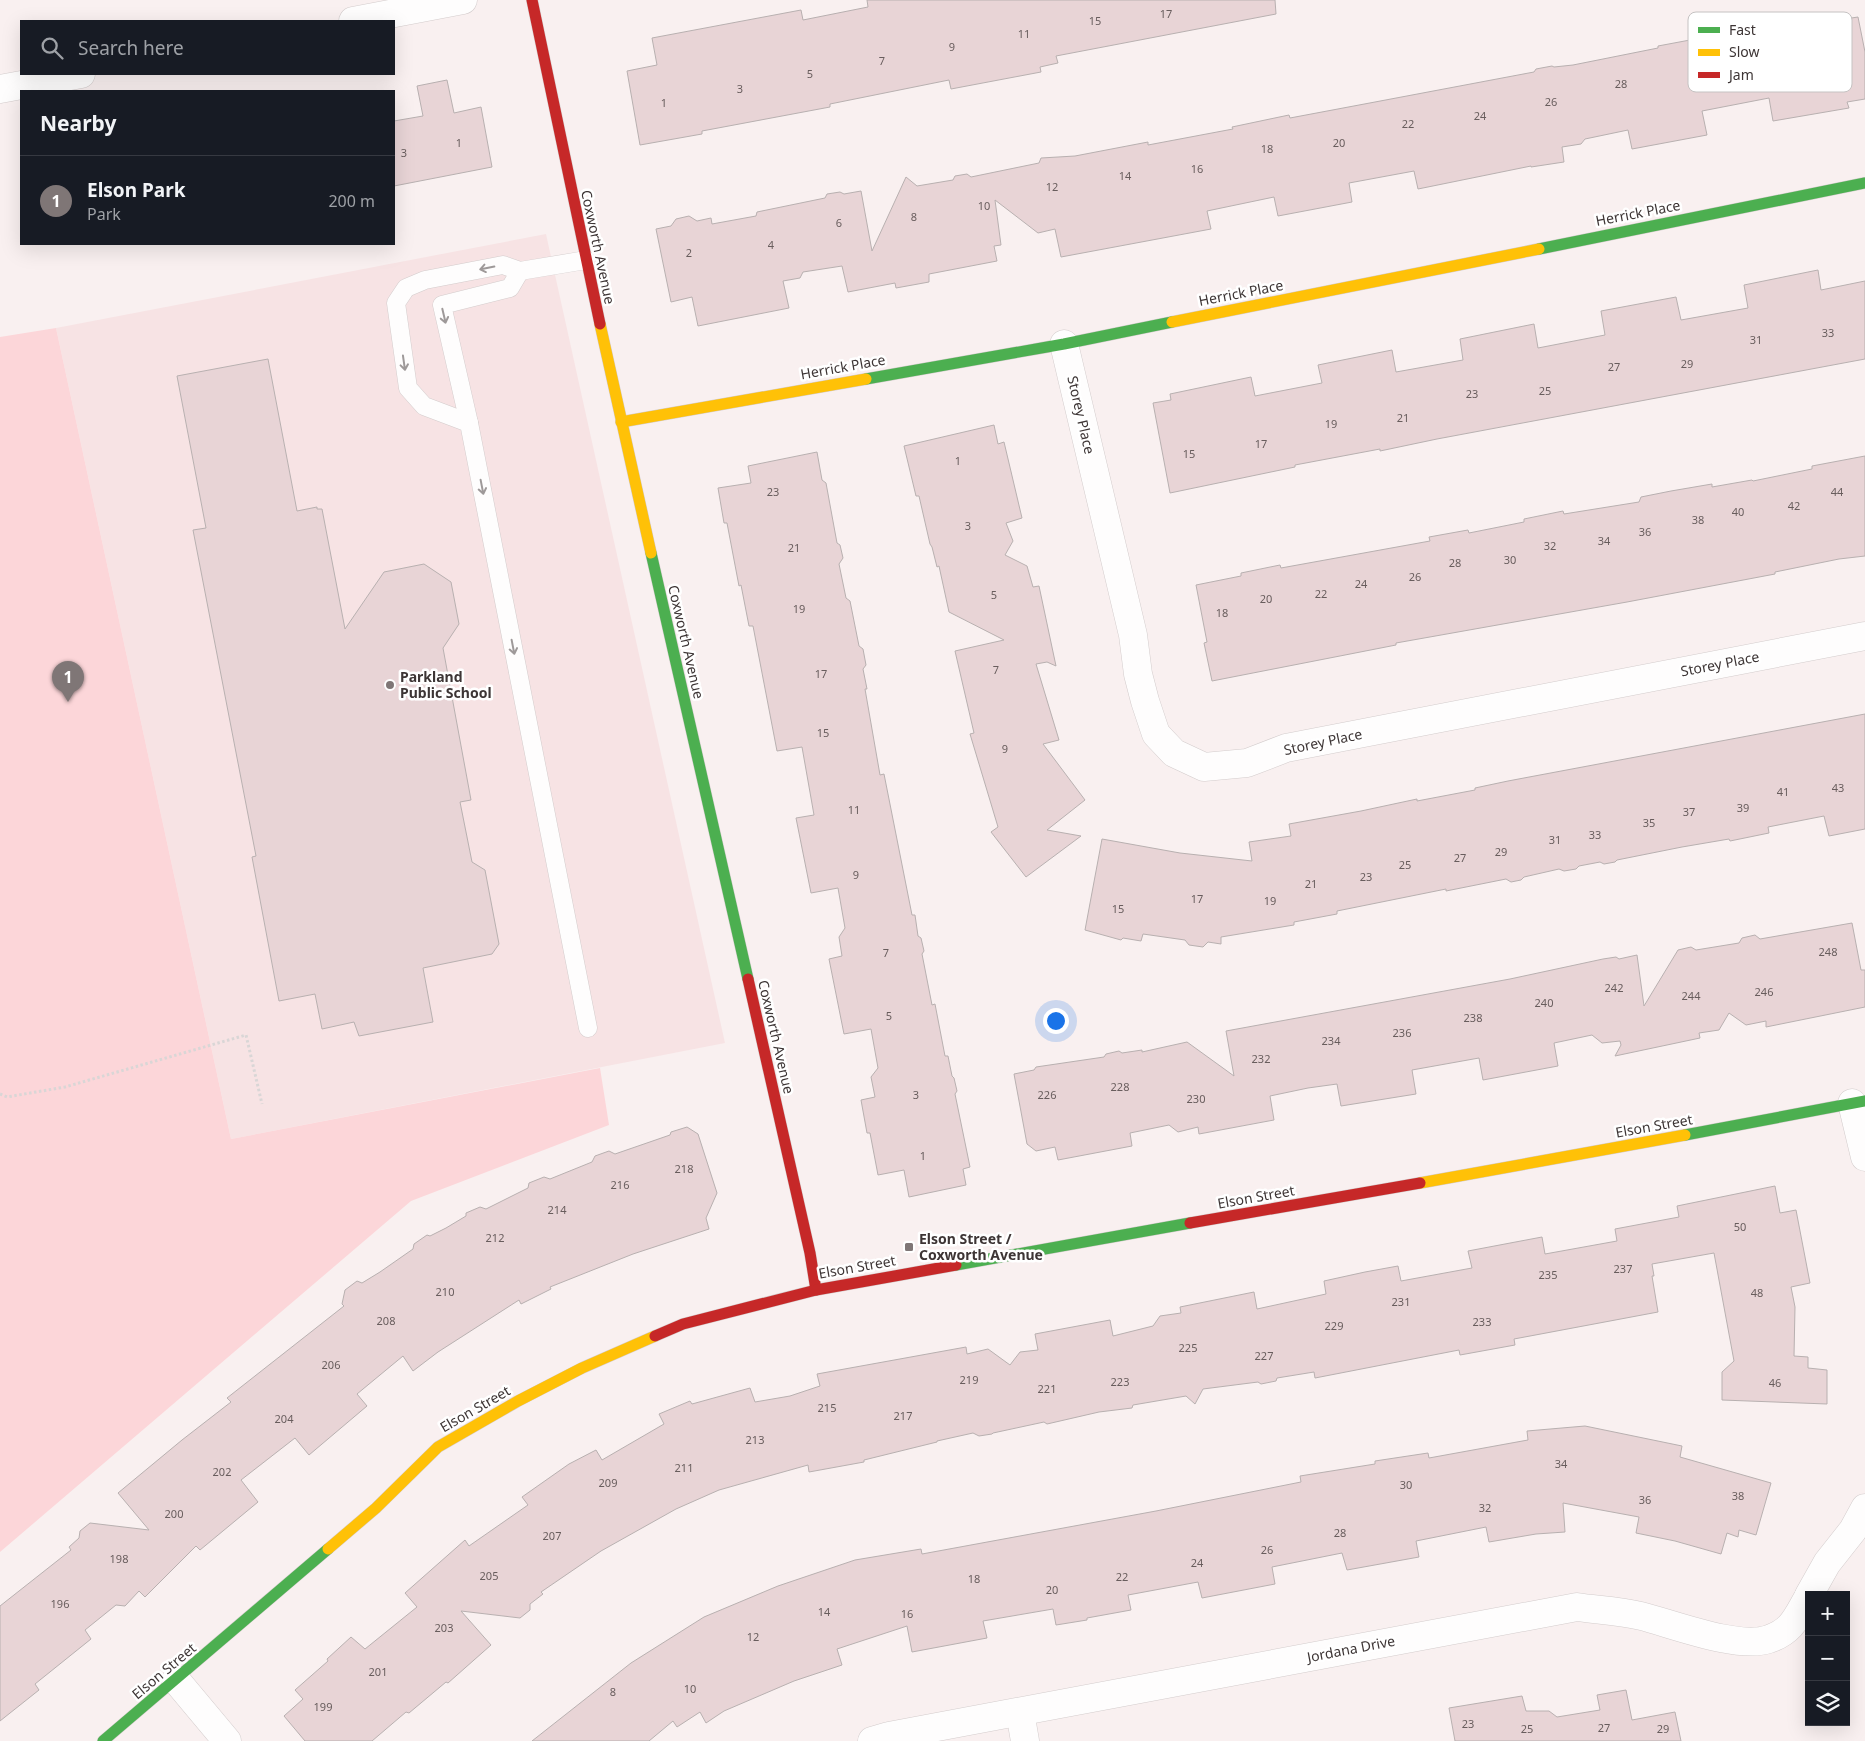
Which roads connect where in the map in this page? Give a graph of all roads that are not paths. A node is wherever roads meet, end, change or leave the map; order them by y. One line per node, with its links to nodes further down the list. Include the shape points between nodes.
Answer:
1 (463, 0): 3 (street)
2 (532, 0): 7 (street, Coxworth Avenue)
3 (358, 20)
4 (76, 75): 5 (street)
5 (0, 89)
6 (1865, 183): 9 (street, Herrick Place)
7 (586, 260): 8 (lane); 10 (street, Coxworth Avenue)
8 (520, 271): 11 (lane, one-way to 11, via 510,288 442,305); 11 (lane, one-way to 11, via 503,265 425,280 406,288 396,303 408,388 424,406)
9 (1064, 344): 10 (street, Herrick Place); 12 (street, Storey Place, via 1133,635 1144,701 1156,734 1174,753 1204,768 1247,763 1286,748)
10 (621, 422): 16 (street, Coxworth Avenue)
11 (469, 423): 13 (lane, one-way to 13)
12 (1865, 636)
13 (588, 1028)
14 (1859, 1102): 15 (street); 16 (street, Elson Street)
15 (1865, 1157)
16 (816, 1290): 20 (street, Elson Street, via 683,1324 582,1368 438,1448 376,1508)
17 (1865, 1508): 18 (street, Jordana Drive)
18 (1811, 1591)
19 (1805, 1602): 21 (street, Jordana Drive, via 1791,1627 1768,1640 1746,1642 1639,1616 1577,1607)
20 (176, 1680): 22 (street, Elson Street); 23 (street)
21 (1020, 1712): 24 (street, Jordana Drive); 25 (street)
22 (103, 1741)
23 (227, 1741)
24 (872, 1741)
25 (1025, 1741)

